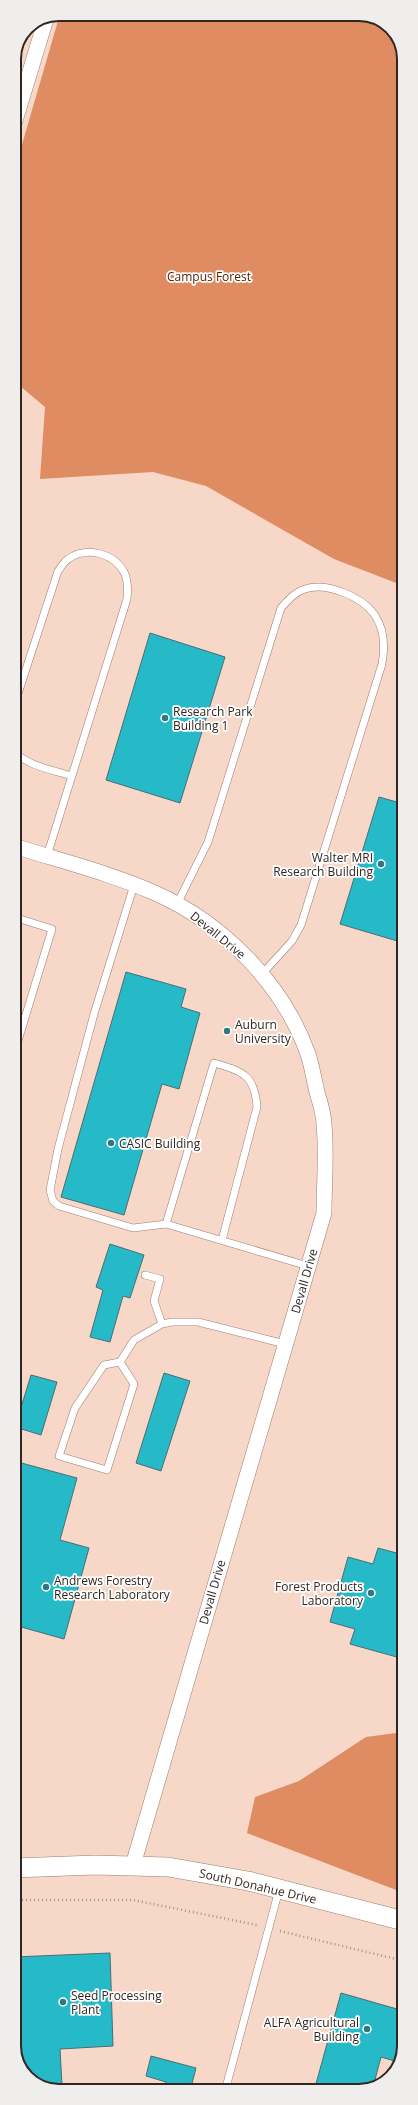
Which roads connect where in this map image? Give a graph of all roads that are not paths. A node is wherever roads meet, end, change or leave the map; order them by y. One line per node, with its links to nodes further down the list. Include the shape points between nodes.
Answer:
1 (45, 24): 2 (street)
2 (21, 101)
3 (21, 685): 5 (lane, via 58,571 68,559 81,553 95,552 107,556 125,574 128,586 127,599)
4 (21, 758): 5 (lane)
5 (72, 776): 7 (lane)
6 (21, 848): 7 (street, Devall Drive)
7 (47, 856): 8 (street, Devall Drive)
8 (134, 885): 9 (street, Devall Drive); 13 (lane, via 94,1014 58,1149 50,1190 53,1201 59,1206 133,1228)
9 (177, 904): 11 (street, Devall Drive, via 230,941); 11 (lane, via 208,842 282,608 296,594 315,587 357,599 374,614 382,632 382,664 301,925 292,941)
10 (21, 919): 12 (lane, via 52,929)
11 (262, 974): 15 (street, Devall Drive, via 282,1004 308,1055 324,1124 324,1213)
12 (21, 1030)
13 (166, 1224): 14 (lane); 14 (lane, via 214,1063 236,1069 249,1078 256,1092 257,1107)
14 (222, 1240): 15 (lane)
15 (308, 1266): 18 (street, Devall Drive)
16 (145, 1275): 17 (lane, via 160,1279 154,1301)
17 (162, 1324): 18 (lane, via 198,1322); 19 (lane, via 134,1340)
18 (285, 1344): 20 (street, Devall Drive)
19 (120, 1362): 19 (lane, via 104,1366 75,1408 59,1456 107,1470 134,1384)
20 (132, 1865): 21 (street, South Donahue Drive); 22 (street, South Donahue Drive, via 168,1867)
21 (21, 1868)
22 (279, 1889): 23 (street, South Donahue Drive); 24 (lane)
23 (397, 1919)
24 (227, 2084)

